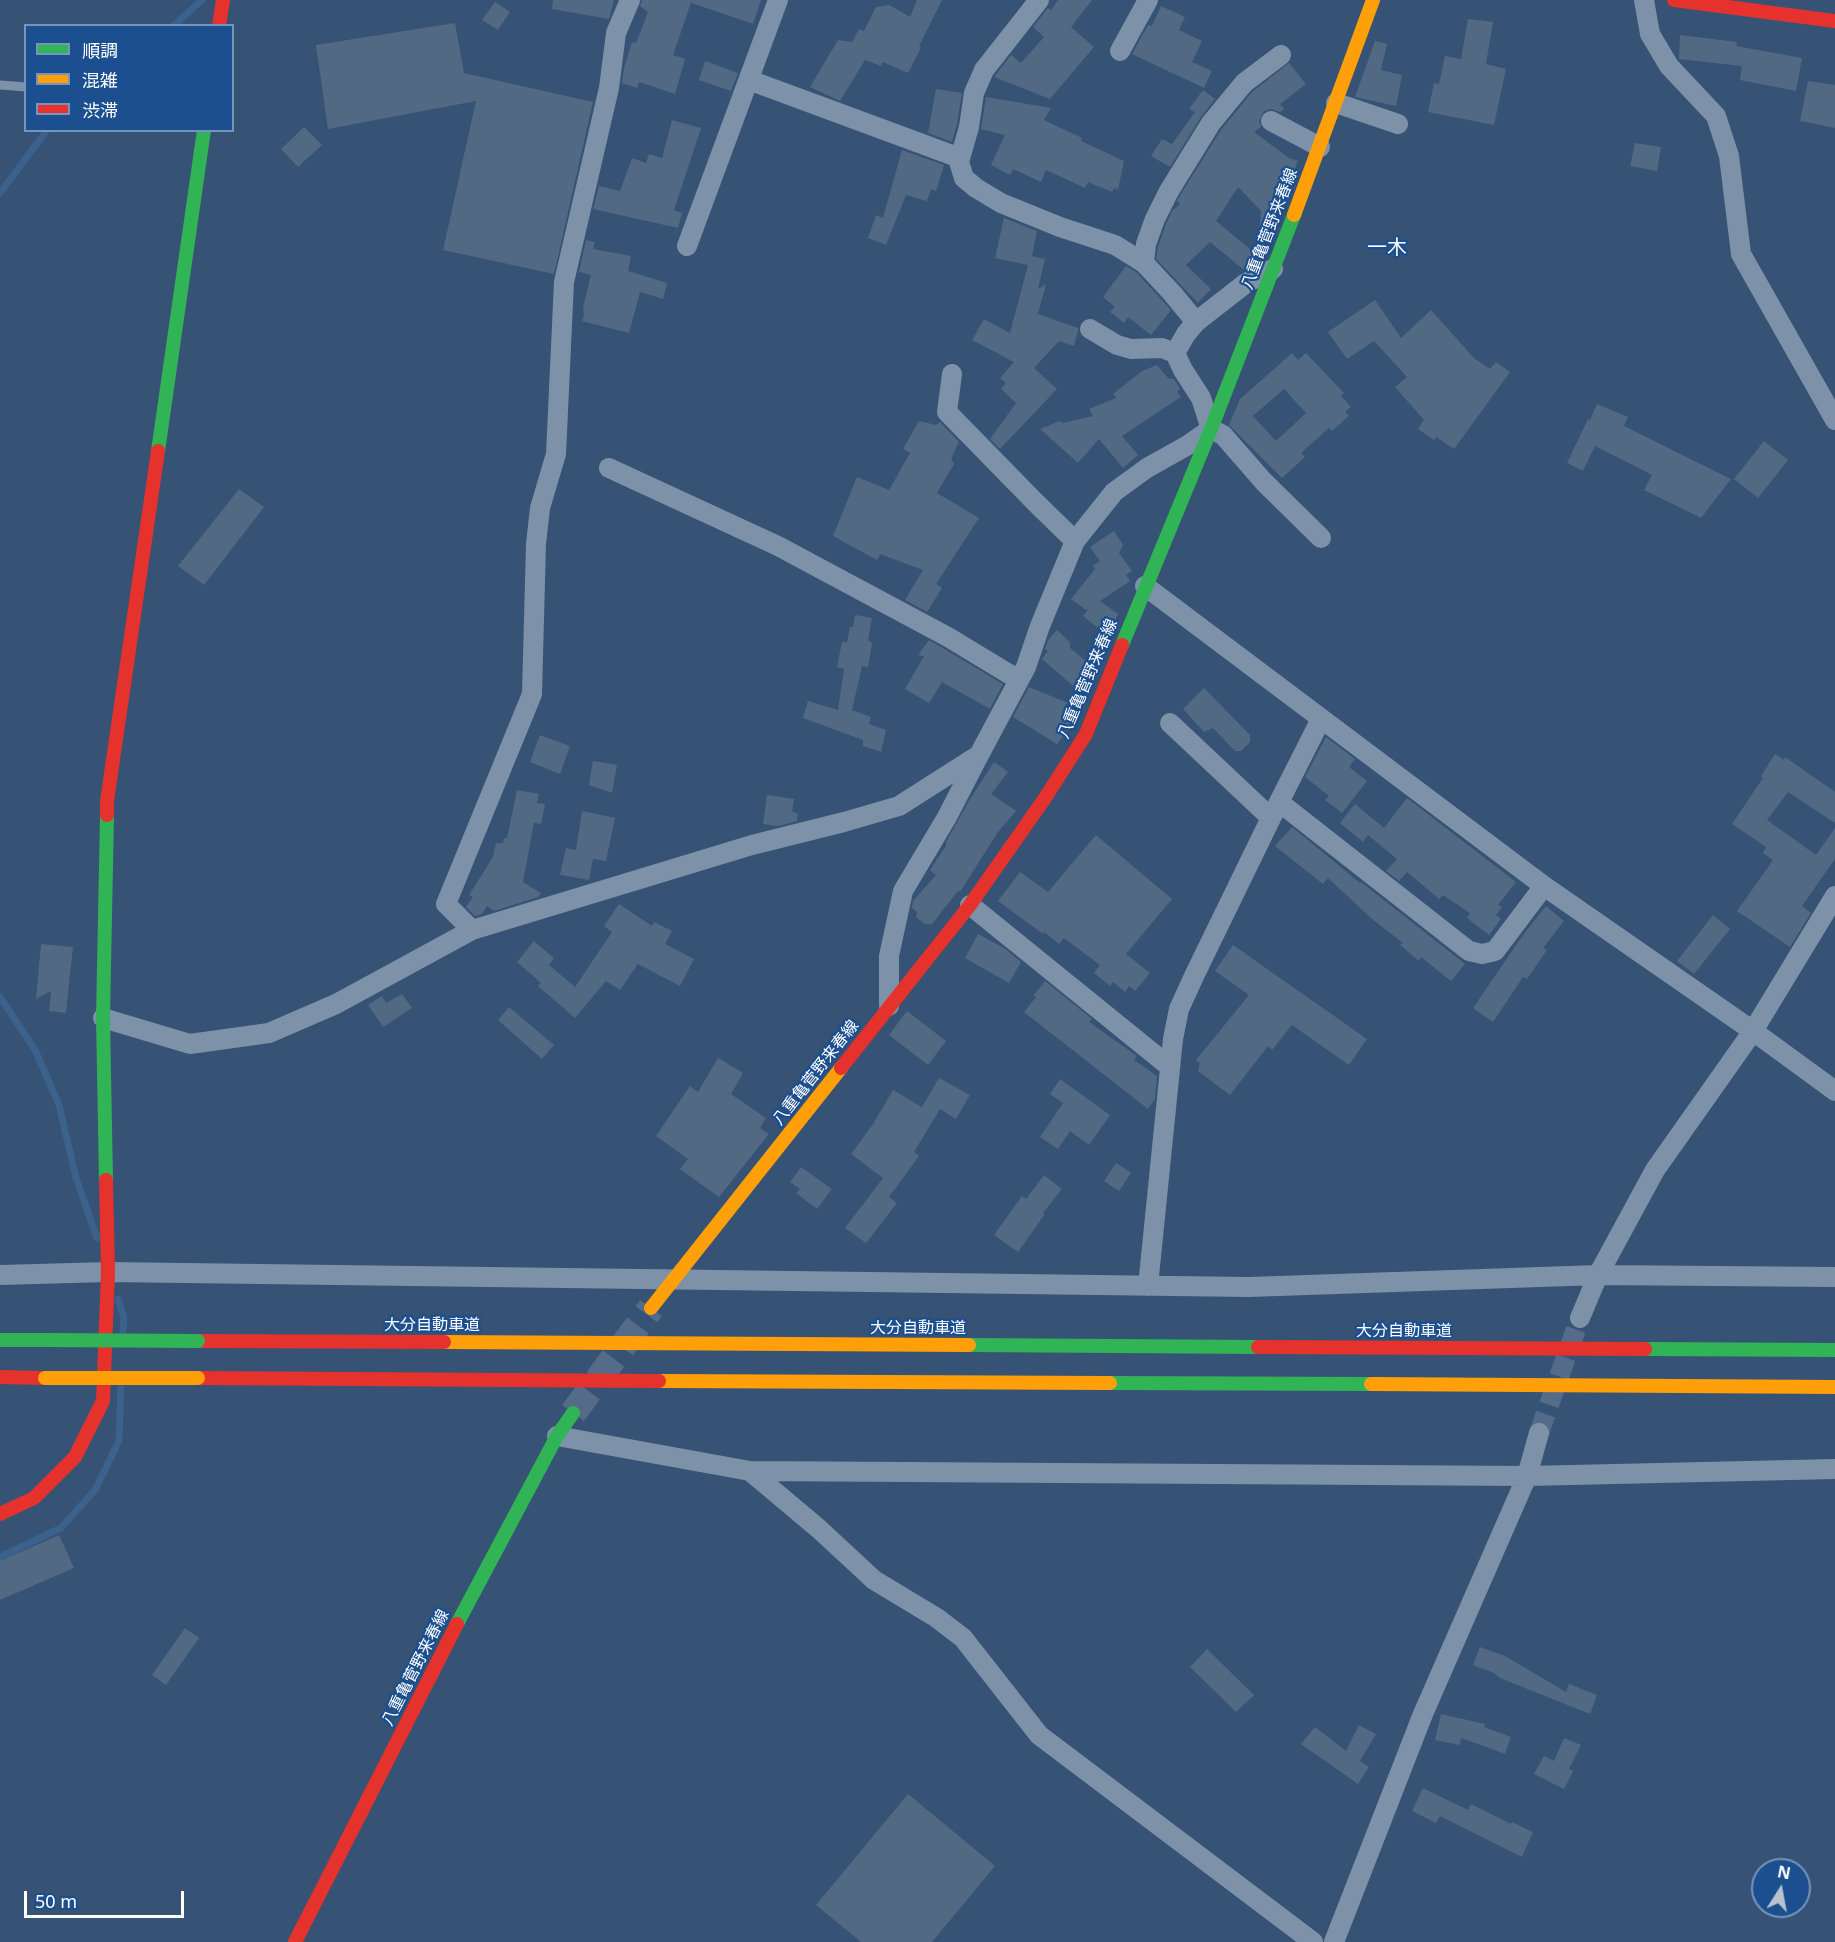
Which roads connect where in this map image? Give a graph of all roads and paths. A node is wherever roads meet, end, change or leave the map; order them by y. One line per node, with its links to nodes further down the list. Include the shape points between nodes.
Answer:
1 (223, 0): 11 (main road)
2 (630, 0): 44 (street, via 616,33 609,88 564,282 556,454 540,508 537,544 532,694 446,904)
3 (778, 0): 14 (street)
4 (1039, 0): 22 (street, via 984,70 974,93)
5 (1148, 0): 12 (street)
6 (1373, 0): 17 (main road, 八重亀菅野来春線)
7 (1644, 0): 30 (street, via 1650,34 1669,66 1716,116 1729,156 1741,254)
8 (1674, 0): 9 (main road)
9 (1763, 6): 10 (main road)
10 (1835, 21)
11 (219, 24)
12 (1120, 51)
13 (1281, 55): 24 (street, via 1244,83 1211,123 1155,219)
14 (749, 80): 22 (street); 23 (street)
15 (0, 85): 16 (lane)
16 (24, 87)
17 (1336, 103): 19 (street); 21 (main road, 八重亀菅野来春線)
18 (1271, 121): 21 (street)
19 (1398, 124)
20 (204, 132): 46 (main road, via 107,801)
21 (1320, 147): 25 (main road, 八重亀菅野来春線)
22 (960, 158): 24 (street, via 964,178 1001,203 1115,245)
23 (687, 246)
24 (1144, 263): 26 (street)
25 (1273, 269): 26 (street, via 1246,283); 31 (main road, 八重亀菅野来春線)
26 (1196, 322): 28 (street)
27 (1090, 329): 28 (street, via 1131,350 1162,348)
28 (1175, 353): 31 (street, via 1202,398)
29 (952, 374): 34 (street, via 947,412)
30 (1835, 420)
31 (1211, 429): 33 (street, via 1223,435); 34 (street, via 1114,492); 35 (main road, 八重亀菅野来春線)
32 (609, 468): 36 (street, via 778,546 948,637)
33 (1321, 538)
34 (1076, 541): 36 (street)
35 (1145, 586): 37 (street); 43 (main road, 八重亀菅野来春線, via 1086,734)
36 (1019, 680): 39 (street)
37 (1321, 719): 40 (street); 41 (street)
38 (1170, 723): 40 (street)
39 (979, 755): 44 (street, via 899,806 752,845); 45 (street, via 903,891 889,956)
40 (1275, 810): 41 (street, via 1469,951 1495,951); 48 (street, via 1179,1009)
41 (1544, 886): 47 (street)
42 (1835, 896): 47 (street)
43 (970, 905): 45 (main road, 八重亀菅野来春線); 48 (street)
44 (472, 930): 46 (street, via 336,1004 269,1033 189,1044)
45 (890, 1006): 54 (main road, 八重亀菅野来春線)
46 (104, 1018): 50 (main road)
47 (1754, 1031): 49 (street); 52 (street, via 1655,1170)
48 (1170, 1067): 55 (street)
49 (1835, 1091)
50 (108, 1272): 51 (street); 54 (street); 68 (main road, via 103,1401 75,1457 34,1498)
51 (0, 1275)
52 (1598, 1275): 53 (street); 55 (street, via 1249,1287); 57 (street)
53 (1835, 1277)
54 (673, 1279): 55 (street); 56 (main road, 八重亀菅野来春線)
55 (1148, 1286)
56 (651, 1308)
57 (1580, 1318)
58 (0, 1340): 59 (main road, 大分自動車道, bridge)
59 (1835, 1350)
60 (0, 1377): 61 (main road, bridge)
61 (1835, 1387)
62 (573, 1413): 64 (main road, 八重亀菅野来春線)
63 (1539, 1432): 67 (street)
64 (556, 1436): 66 (street); 69 (main road, 八重亀菅野来春線)
65 (1835, 1469): 67 (street)
66 (750, 1471): 67 (street); 70 (street, via 874,1580 963,1638 1039,1735)
67 (1527, 1476): 71 (street, via 1423,1714)
68 (0, 1514)
69 (296, 1942)
70 (1313, 1942)
71 (1334, 1942)

